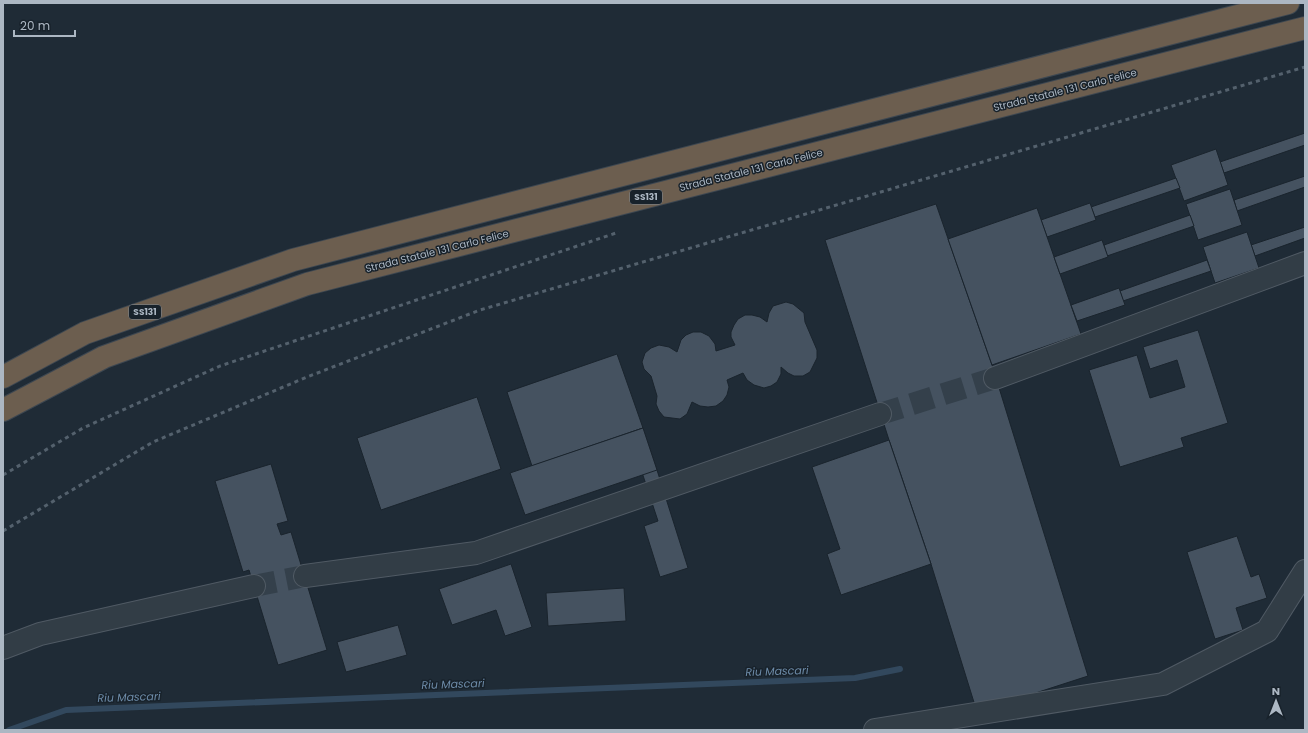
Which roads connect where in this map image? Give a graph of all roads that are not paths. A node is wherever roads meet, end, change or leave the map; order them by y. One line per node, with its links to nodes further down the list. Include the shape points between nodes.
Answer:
1 (1288, 3): 4 (highway, SS131, via 293,260 85,333)
2 (1305, 28): 6 (highway, Strada Statale 131 Carlo Felice / SS131, via 307,284 104,357)
3 (1305, 263): 5 (lane)
4 (3, 377)
5 (995, 378)
6 (3, 410)
7 (880, 414): 9 (lane, via 476,553)
8 (1305, 571): 12 (lane, via 1268,631 1163,684)
9 (305, 576)
10 (254, 586): 11 (lane, via 40,634)
11 (3, 648)
12 (875, 730)

